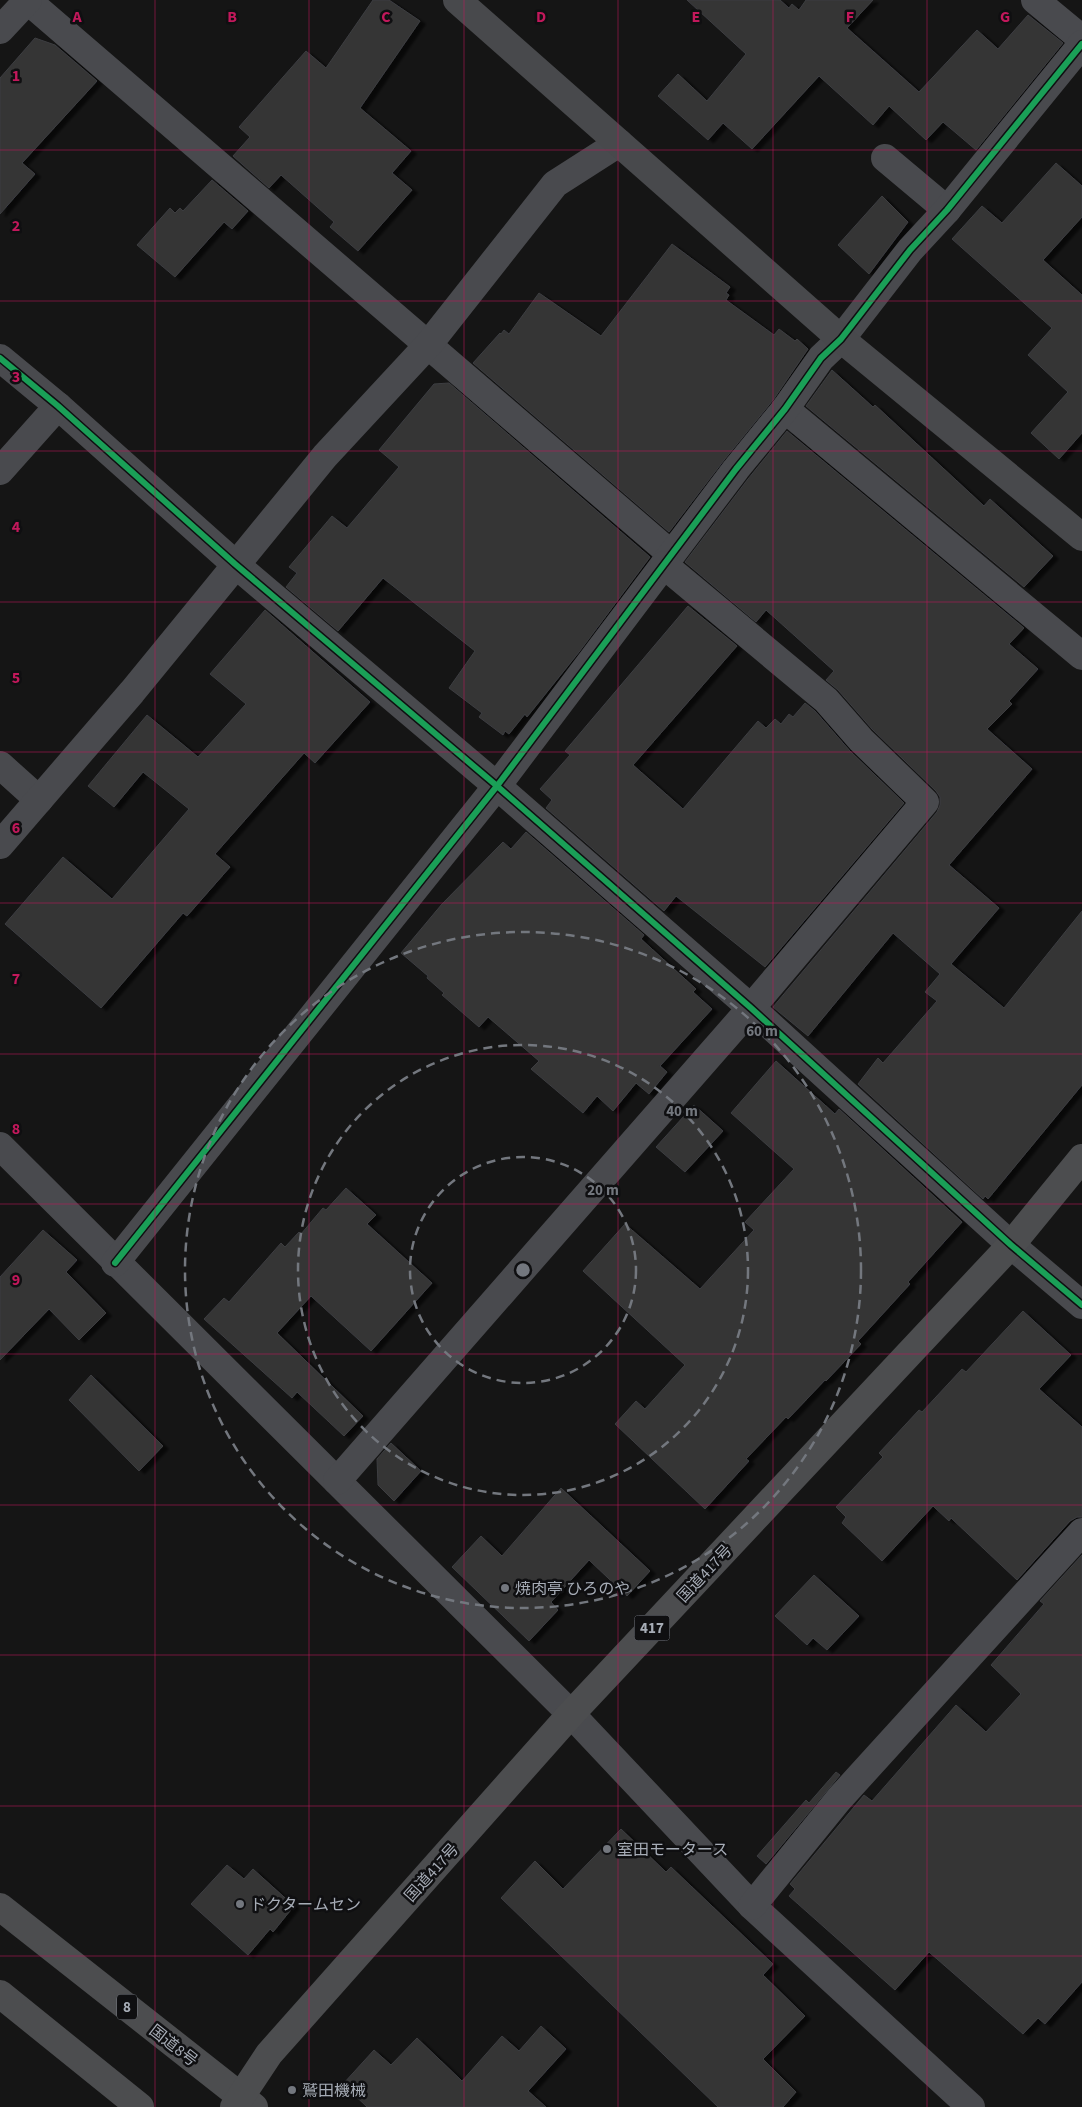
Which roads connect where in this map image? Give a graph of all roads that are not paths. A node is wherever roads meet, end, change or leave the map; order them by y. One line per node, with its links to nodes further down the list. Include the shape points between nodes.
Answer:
1 (28, 0): 4 (street); 11 (street)
2 (457, 0): 7 (street)
3 (1035, 0): 5 (street)
4 (0, 30)
5 (1082, 39)
6 (1082, 44): 9 (street)
7 (619, 143): 10 (street); 11 (street, via 555,184)
8 (886, 158): 9 (street)
9 (947, 210): 10 (street, via 910,250)
10 (841, 339): 14 (street, via 821,358); 16 (street)
11 (428, 345): 17 (street); 18 (street, via 325,456)
12 (0, 358): 13 (street)
13 (58, 406): 15 (street); 18 (street)
14 (785, 409): 17 (street); 19 (street)
15 (0, 471)
16 (1082, 537)
17 (668, 559): 21 (street); 24 (street, via 826,700 861,740 926,802)
18 (235, 564): 21 (street); 22 (street, via 132,692)
19 (1082, 656)
20 (0, 765): 22 (street)
21 (497, 786): 24 (street); 28 (street)
22 (39, 800): 23 (street)
23 (0, 845)
24 (751, 1008): 27 (street); 30 (street)
25 (0, 1146): 28 (street)
26 (1082, 1158): 27 (highway, 国道417号 / 417)
27 (1011, 1245): 29 (street); 32 (highway, 国道417号 / 417)
28 (116, 1263): 30 (street)
29 (1082, 1305)
30 (337, 1481): 32 (street)
31 (1082, 1532): 33 (street, via 839,1799)
32 (572, 1714): 33 (street); 36 (highway, 国道417号 / 417, via 269,2054)
33 (752, 1906): 38 (street)
34 (0, 1907): 36 (highway, 国道8号 / 8)
35 (0, 1994): 37 (highway)
36 (243, 2104)
37 (140, 2107)
38 (971, 2107)

